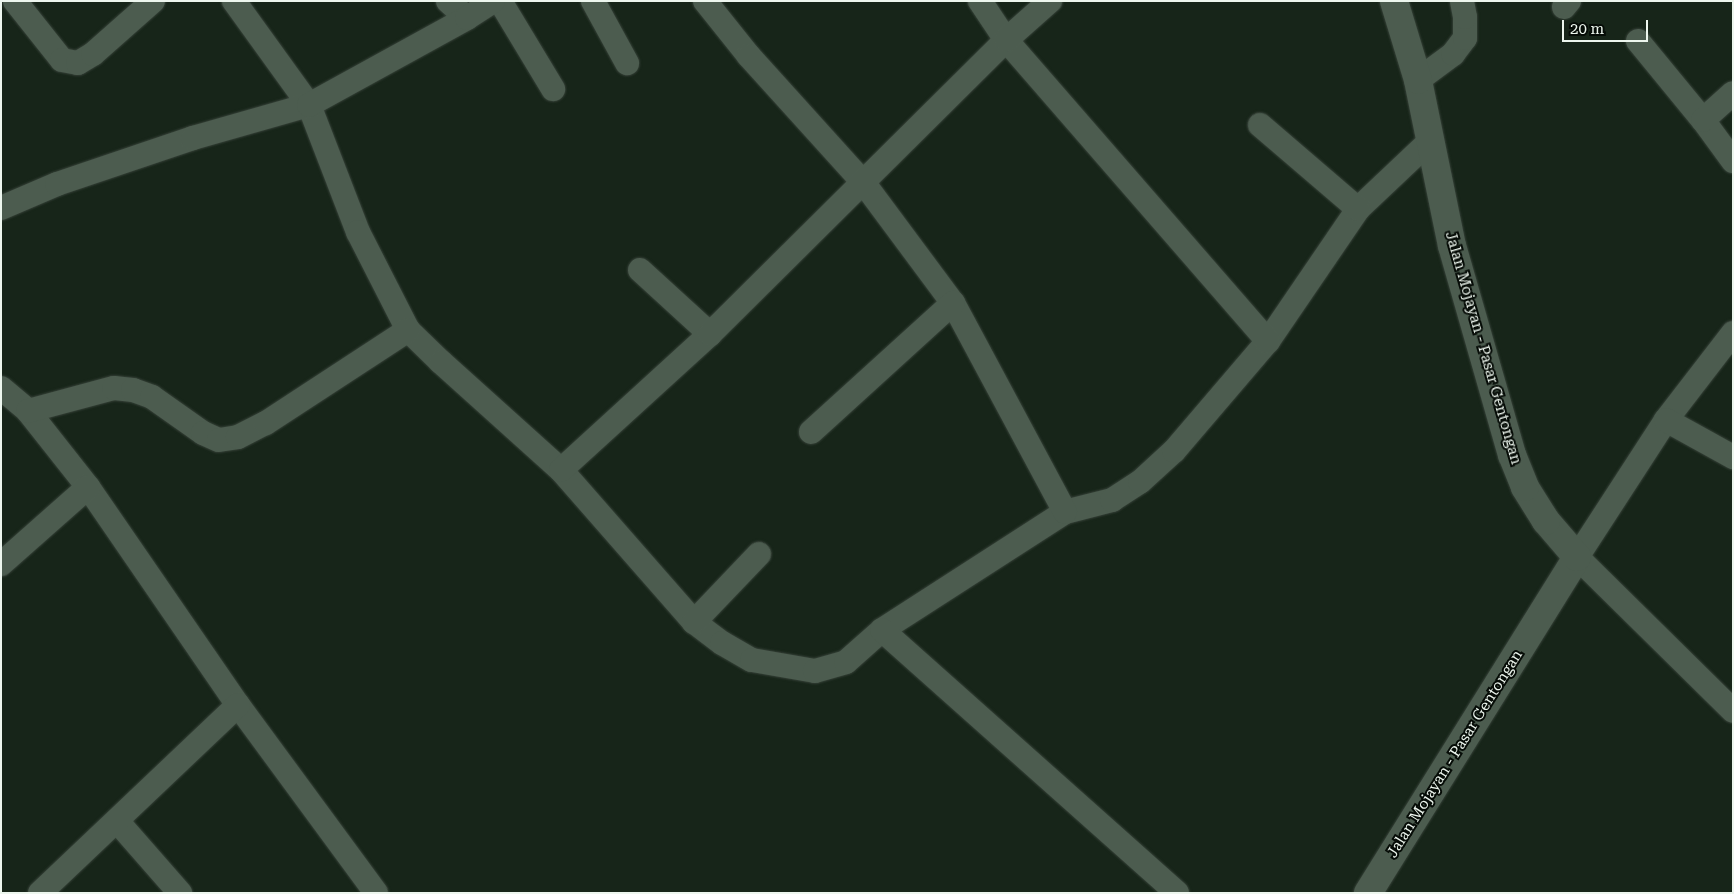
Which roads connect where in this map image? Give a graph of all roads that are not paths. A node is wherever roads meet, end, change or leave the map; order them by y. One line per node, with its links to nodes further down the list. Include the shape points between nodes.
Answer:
1 (15, 1): 2 (street, via 62,60 78,63 94,54)
2 (153, 1)
3 (234, 1): 20 (street)
4 (448, 1): 13 (street)
5 (493, 1): 13 (street)
6 (500, 1): 18 (street)
7 (593, 1): 16 (street)
8 (705, 1): 25 (street, via 748,56)
9 (980, 1): 14 (street)
10 (1050, 1): 14 (street)
11 (1394, 1): 17 (street, Jalan Mojayan - Pasar Gentongan)
12 (1462, 1): 17 (street, via 1465,38 1453,54)
13 (467, 18): 20 (street)
14 (1006, 40): 25 (street); 33 (street)
15 (1638, 41): 21 (street)
16 (627, 63)
17 (1418, 80): 23 (street, Jalan Mojayan - Pasar Gentongan)
18 (553, 89)
19 (1733, 93): 21 (street)
20 (309, 105): 26 (street, via 193,138 57,184); 30 (street, via 358,232)
21 (1703, 120): 24 (street)
22 (1260, 125): 27 (street)
23 (1430, 141): 27 (street); 43 (street, Jalan Mojayan - Pasar Gentongan, via 1452,246 1512,455 1525,487 1546,521)
24 (1733, 161)
25 (863, 182): 29 (street); 32 (street)
26 (1, 208)
27 (1358, 209): 33 (street)
28 (640, 270): 32 (street)
29 (953, 303): 37 (street); 41 (street)
30 (408, 330): 35 (street, via 266,424 238,437 219,440 203,434 152,397 133,390 114,388); 39 (street)
31 (1733, 333): 36 (street)
32 (710, 334): 39 (street)
33 (1268, 341): 41 (street, via 1174,451 1140,482 1112,500)
34 (1, 388): 35 (street)
35 (28, 411): 40 (street)
36 (1666, 420): 38 (street); 43 (street)
37 (811, 432)
38 (1733, 457)
39 (561, 470): 45 (street)
40 (88, 487): 44 (street); 47 (street)
41 (1065, 512): 46 (street)
42 (759, 554): 45 (street)
43 (1577, 557): 48 (street); 54 (street, Jalan Mojayan - Pasar Gentongan)
44 (1, 564)
45 (694, 622): 46 (street, via 752,660 815,671 846,662)
46 (882, 630): 53 (street)
47 (238, 705): 49 (street); 52 (street)
48 (1733, 711)
49 (117, 821): 50 (street); 51 (street)
50 (40, 893)
51 (180, 893)
52 (376, 893)
53 (1177, 893)
54 (1368, 893)

